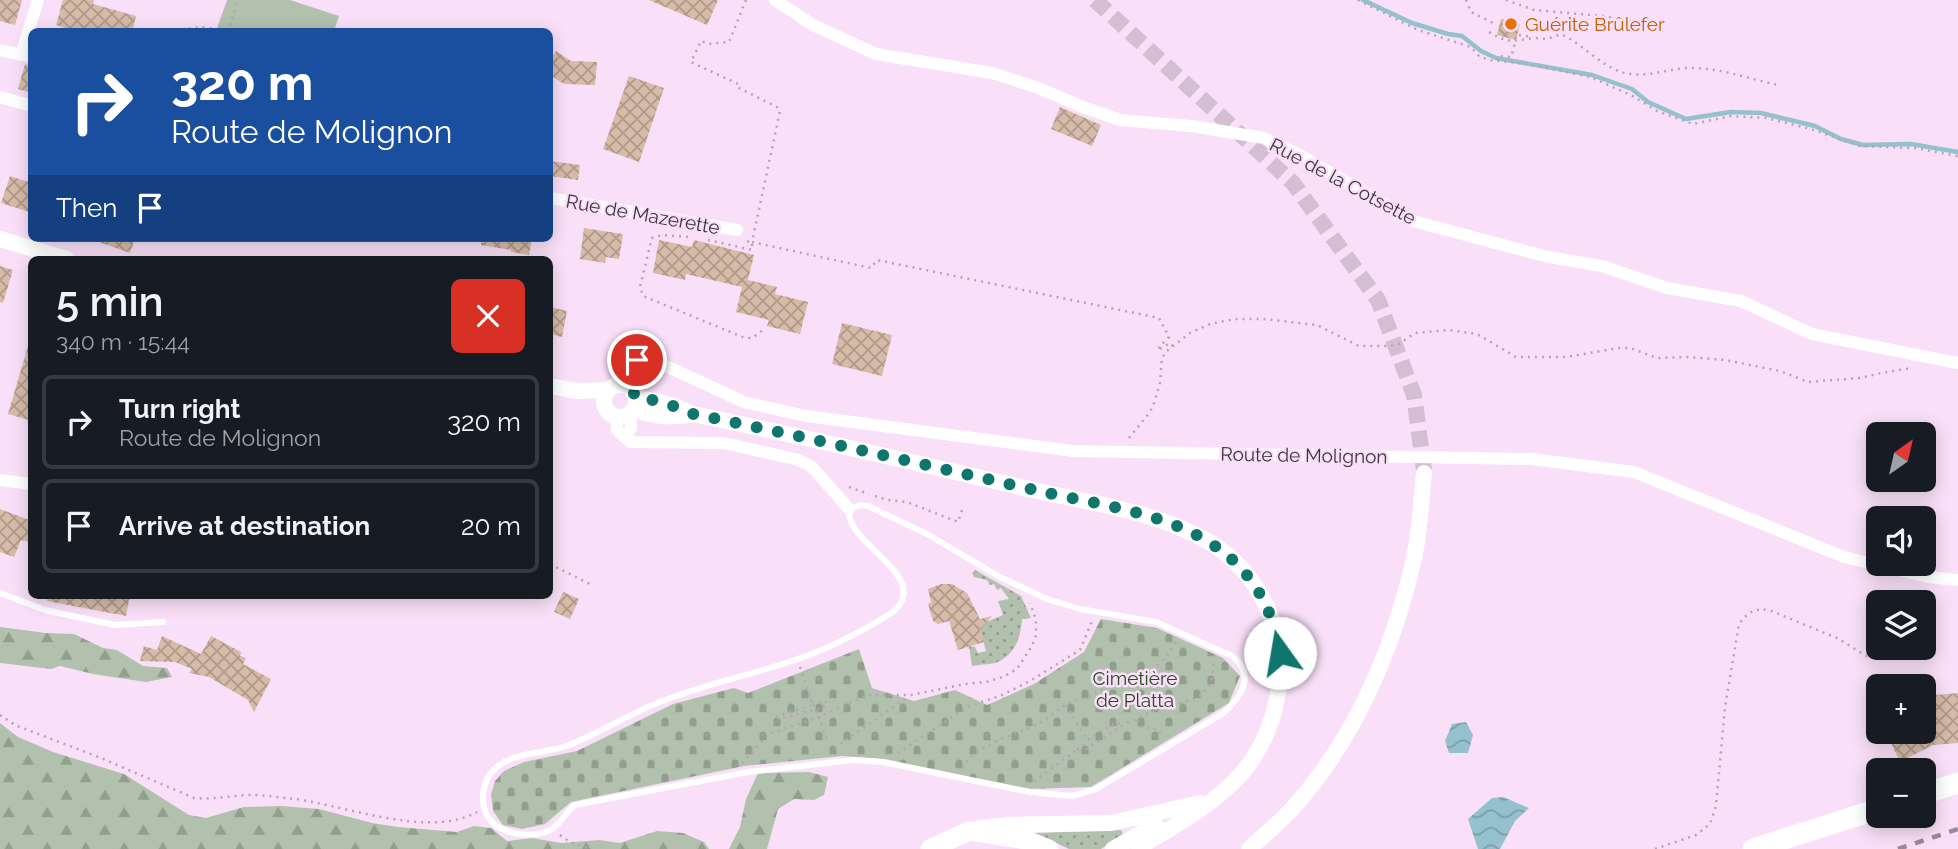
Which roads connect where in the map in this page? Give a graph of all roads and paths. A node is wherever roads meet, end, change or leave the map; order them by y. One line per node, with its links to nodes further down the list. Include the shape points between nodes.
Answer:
1 (38, 0): 10 (street)
2 (238, 0): 13 (path)
3 (746, 0): 30 (path, via 729,43 701,41 691,62 780,111)
4 (775, 0): 34 (street, Rue de la Cotsette, via 813,25 876,54 992,73 1120,120 1269,140 1413,221 1548,257 1602,266 1667,288 1745,302 1812,334)
5 (1358, 0): 20 (path, via 1418,30 1471,47 1479,56)
6 (1466, 0): 8 (path, via 1471,12)
7 (1506, 0): 9 (path, via 1534,10)
8 (1493, 23)
9 (1649, 24)
10 (32, 28)
11 (189, 28): 12 (path)
12 (216, 28)
13 (228, 28)
14 (1489, 32): 17 (path)
15 (1519, 34): 16 (path)
16 (1536, 38): 17 (path); 21 (path, via 1561,35 1603,65 1625,73 1703,69)
17 (1515, 42): 20 (path, via 1511,57)
18 (0, 50): 19 (street)
19 (26, 56)
20 (1498, 59): 24 (path, via 1590,77 1693,124 1731,116 1766,118 1860,146 1915,148)
21 (1778, 85)
22 (0, 97): 23 (street)
23 (28, 105)
24 (1958, 156)
25 (553, 199): 26 (street, Rue de Mazerette)
26 (737, 230): 30 (path)
27 (693, 237): 32 (path, via 652,238 640,287 643,296 745,338)
28 (0, 239): 31 (street)
29 (703, 239): 30 (path, via 750,251)
30 (752, 243): 33 (path, via 871,268 877,260 1159,318 1169,337 1159,347)
31 (56, 256)
32 (766, 328)
33 (1173, 346): 35 (path, via 1210,324 1248,318 1317,325 1359,346 1399,344 1415,333 1431,330 1466,332 1516,357 1566,357 1630,348 1657,358 1725,360 1808,382 1861,379); 38 (path, via 1162,358 1158,393 1150,412)
34 (1958, 363)
35 (1918, 368)
36 (553, 387): 37 (street)
37 (623, 401): 38 (street, Route de Molignon, via 644,360 744,402 806,416 1073,451); 42 (street, via 617,430 629,442 724,443 799,460 812,467); 76 (street, via 649,399 693,414 1142,515 1189,532 1227,555 1265,600 1278,641 1279,688 1270,724 1254,757)
38 (1118, 452): 46 (street, Route de Molignon, via 1532,459 1634,472 1844,557)
39 (1424, 473): 86 (street, via 1407,584 1387,650 1359,713 1291,810)
40 (0, 480): 41 (street)
41 (28, 484)
42 (838, 496): 43 (street); 44 (path, via 848,486 958,522)
43 (849, 509): 48 (lane, via 860,505 881,512); 75 (lane, via 850,523 902,583 905,597 893,612 796,660 673,697 569,745 507,761 486,779)
44 (962, 510)
45 (553, 566): 47 (path)
46 (1958, 580)
47 (594, 586)
48 (1027, 590): 50 (lane, via 1062,605); 56 (path, via 1036,635 1017,669 986,682)
49 (0, 593): 51 (lane, via 45,610 115,625)
50 (1097, 610): 52 (lane, via 1156,622); 69 (path, via 1080,650 1020,686 969,706 893,757)
51 (163, 622)
52 (1182, 633): 53 (lane); 58 (path, via 1153,671 1131,674)
53 (1217, 650): 62 (path, via 1211,685 1203,692); 74 (lane, via 1241,662 1245,671 1242,690 1222,714 1096,789 1072,796)
54 (1866, 656): 87 (path, via 1837,638 1769,610 1757,608 1748,613 1739,624 1710,824 1696,835)
55 (800, 667): 57 (path)
56 (911, 695): 61 (path, via 867,695); 68 (path, via 829,751)
57 (813, 705): 59 (path, via 825,701 827,705); 59 (path, via 775,720)
58 (1066, 705): 66 (path); 71 (path, via 972,757 964,764)
59 (816, 709): 61 (path)
60 (0, 715): 75 (path, via 194,797 315,800 390,819 437,822 466,818 478,811)
61 (819, 716): 65 (path); 70 (path, via 769,734)
62 (1136, 720): 63 (path); 64 (path, via 1141,727)
63 (1122, 726): 66 (path, via 1117,722); 67 (path, via 1082,752)
64 (1158, 729)
65 (827, 740)
66 (1089, 741): 67 (path)
67 (1077, 750): 74 (path, via 1040,775)
68 (830, 763): 69 (lane, via 869,760); 70 (lane)
69 (892, 764): 71 (lane)
70 (731, 776): 79 (lane, via 575,805)
71 (961, 779): 74 (lane)
72 (1958, 783): 73 (main road)
73 (1936, 790)
74 (1031, 792)
75 (483, 800): 79 (lane, via 493,823 509,832)
76 (1209, 801): 78 (street); 80 (street, via 1111,823 1007,825)
77 (1866, 813): 88 (main road)
78 (1182, 819): 84 (street, via 1146,830); 85 (street)
79 (551, 829): 81 (path)
80 (969, 831): 82 (main road); 83 (main road, via 1004,835)
81 (591, 849)
82 (930, 849)
83 (1049, 849)
84 (1113, 849)
85 (1139, 849)
86 (1249, 849)
87 (1655, 849)
88 (1754, 849)

